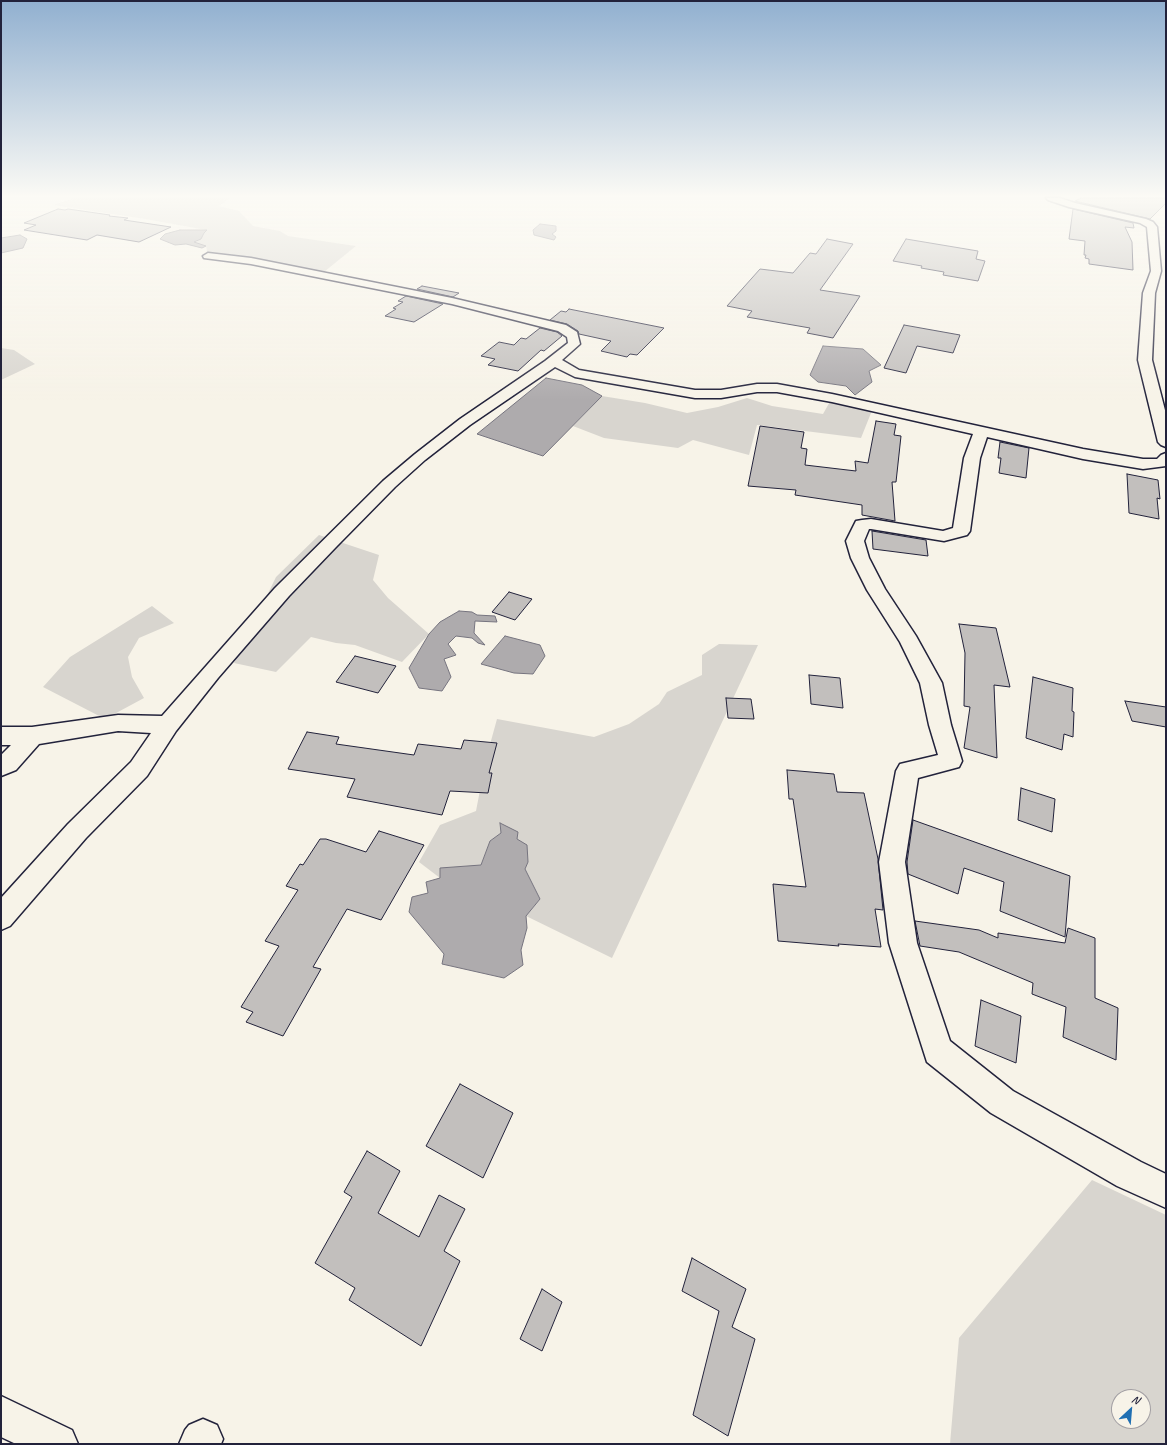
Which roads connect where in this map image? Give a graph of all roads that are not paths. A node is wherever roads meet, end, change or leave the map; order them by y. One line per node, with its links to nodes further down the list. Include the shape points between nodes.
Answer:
1 (274, 265): 3 (street, via 452,300 562,328 573,334 574,344)
2 (1161, 274): 5 (street, via 1149,293 1145,360)
3 (554, 361): 4 (street, via 575,373 695,394 777,388); 7 (street, via 465,422 389,484 282,592)
4 (982, 431): 6 (street, via 1083,454 1143,464 1161,463); 12 (street, via 972,458 961,531 944,536 871,524 862,525 855,541 860,558 876,590 909,641 931,683 951,762 908,771 892,862 903,943 938,1051 1002,1102 1129,1174)
5 (1166, 442)
6 (1166, 458)
7 (168, 725): 9 (street, via 118,723); 11 (street, via 139,769 77,831)
8 (1, 736): 9 (street)
9 (32, 736): 10 (street, via 8,763)
10 (1, 767)
11 (1, 917)
12 (1166, 1192)
13 (1, 1416): 14 (street)
14 (58, 1444)

